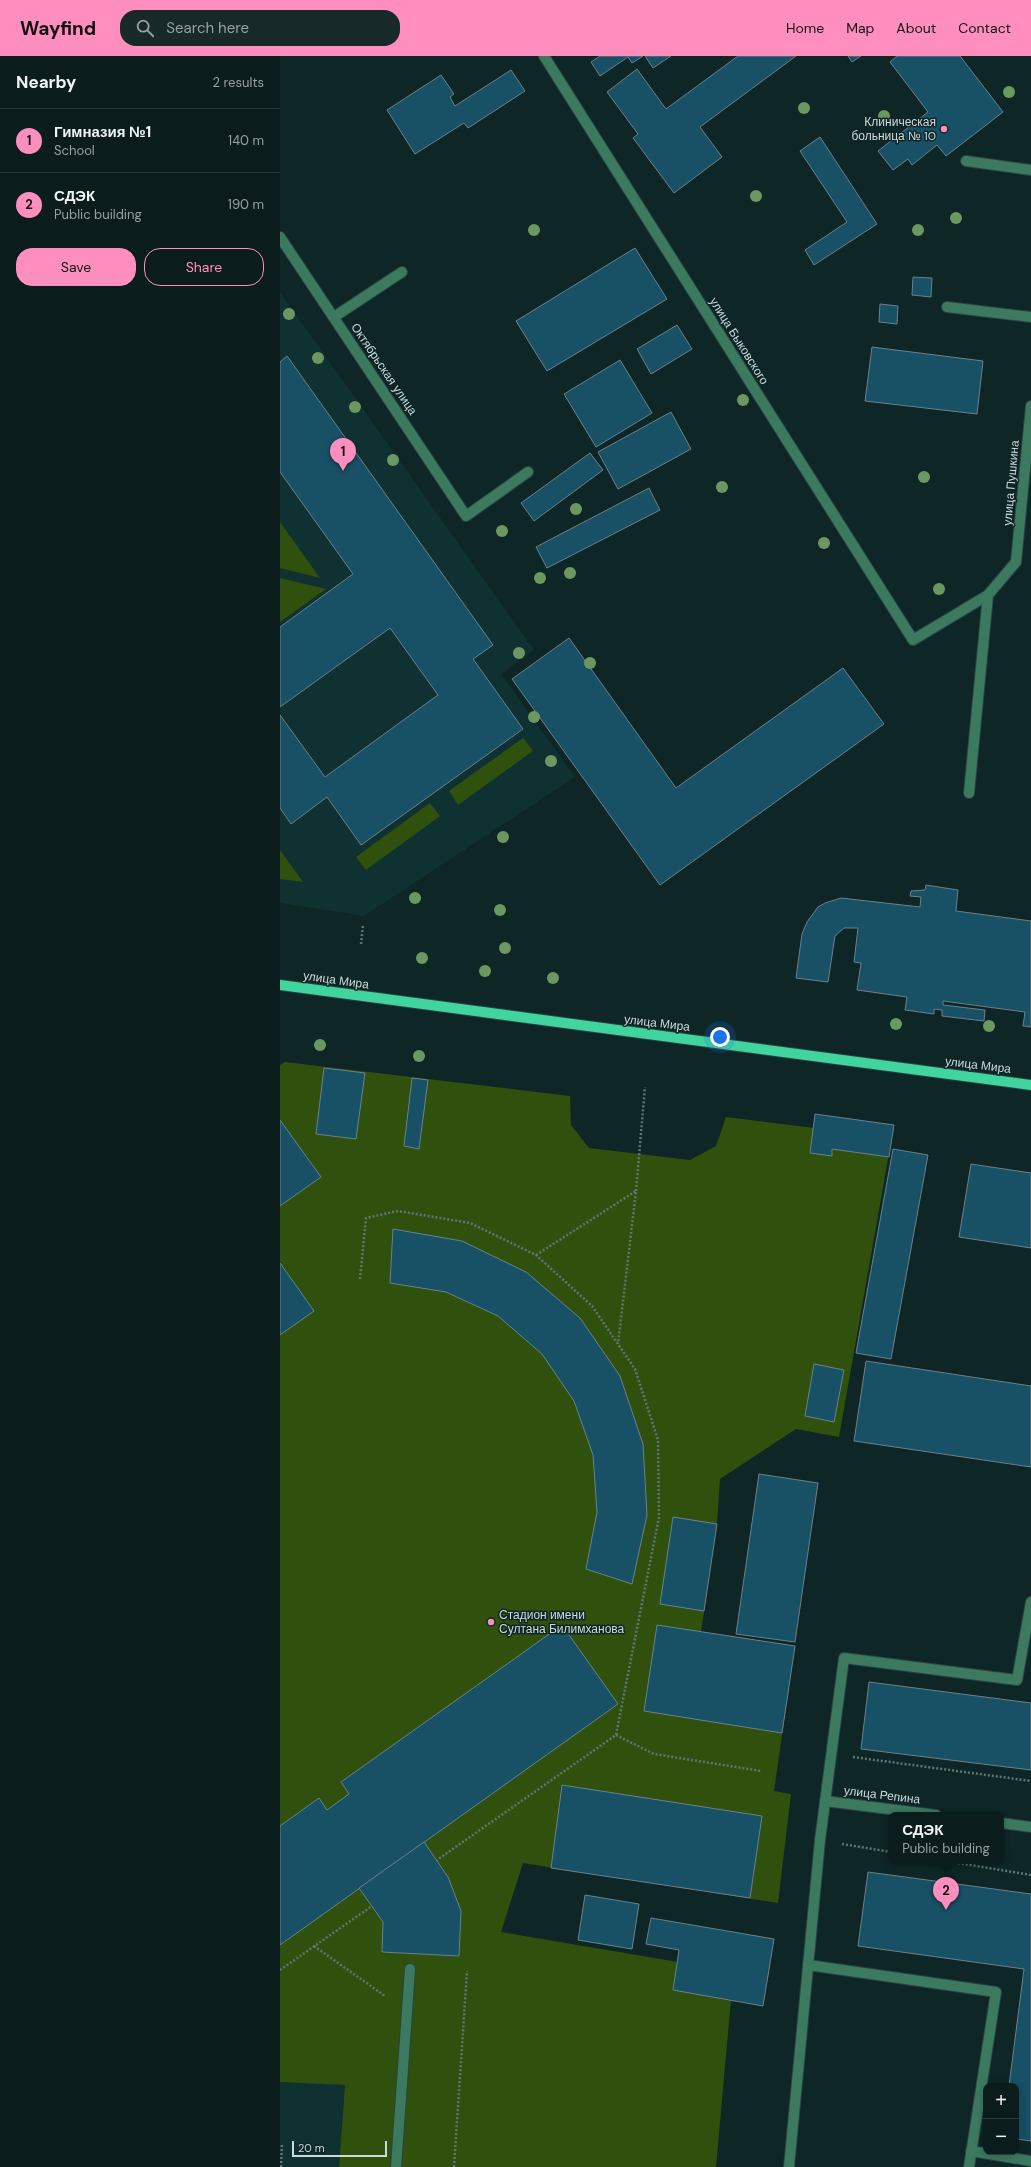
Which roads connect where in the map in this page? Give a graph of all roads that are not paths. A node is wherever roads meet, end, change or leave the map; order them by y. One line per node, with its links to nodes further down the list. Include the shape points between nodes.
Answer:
1 (544, 56): 11 (street, улица Быковского, via 913,640)
2 (966, 161): 3 (street)
3 (1031, 170)
4 (280, 237): 7 (street, Октябрьская улица)
5 (402, 272): 7 (street)
6 (947, 306): 8 (street)
7 (334, 318): 10 (street, Октябрьская улица, via 466,516)
8 (1031, 318)
9 (1031, 406): 11 (street, улица Пушкина, via 1016,562)
10 (528, 472)
11 (988, 595): 12 (street)
12 (969, 793)
13 (280, 985): 14 (main road, улица Мира)
14 (1031, 1085)
15 (1031, 1602): 16 (street, via 1018,1680 844,1658)
16 (826, 1802): 17 (street, улица Репина); 20 (street)
17 (911, 1812)
18 (1004, 1823): 19 (street)
19 (1031, 1827)
20 (808, 1965): 22 (street, via 996,1992); 25 (street)
21 (410, 1969): 24 (street)
22 (971, 2151): 23 (street); 26 (street)
23 (1031, 2161)
24 (396, 2167)
25 (789, 2167)
26 (969, 2167)

